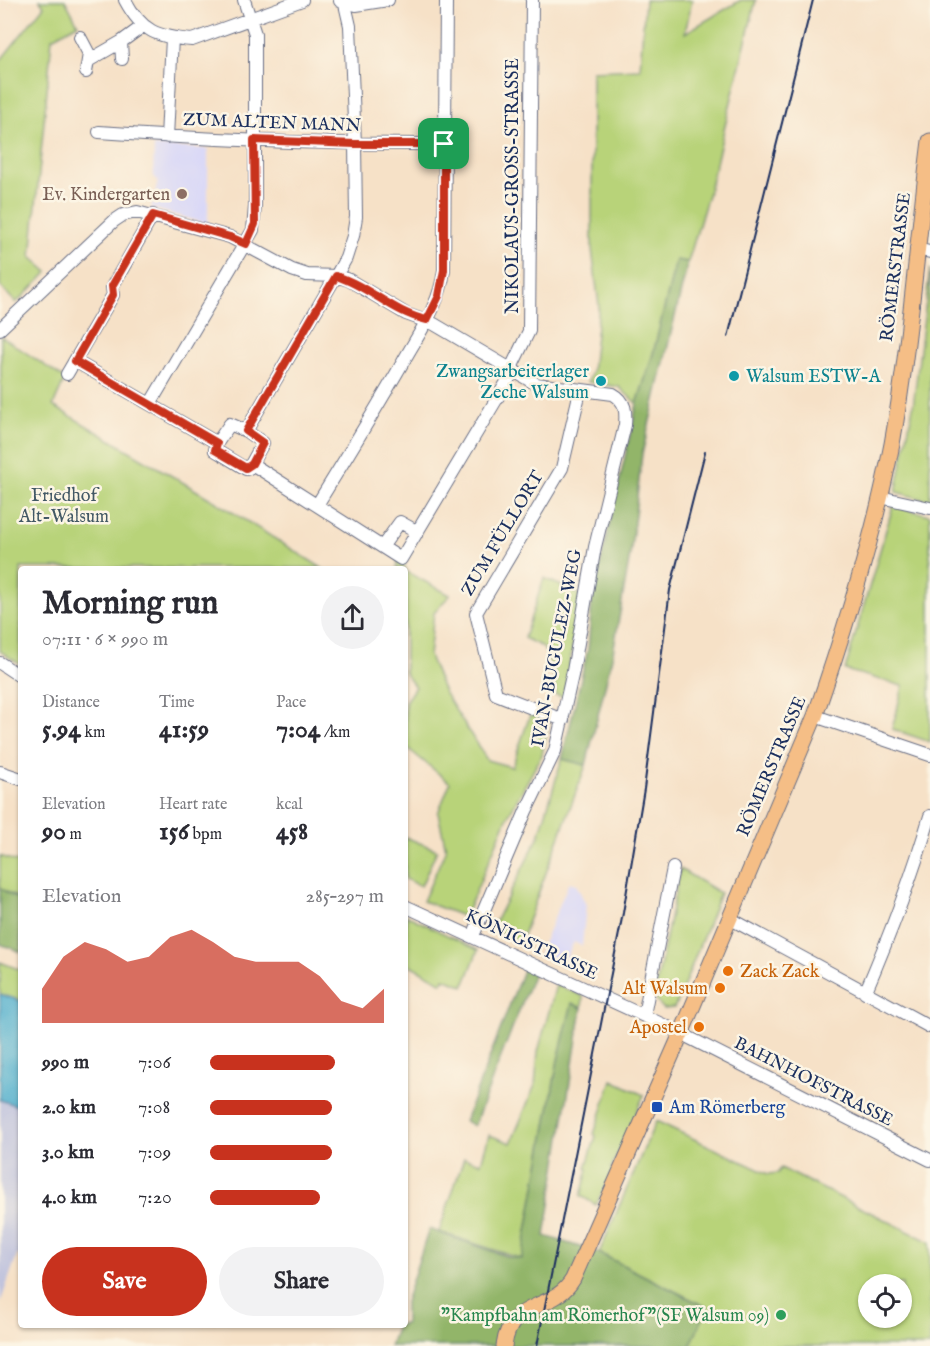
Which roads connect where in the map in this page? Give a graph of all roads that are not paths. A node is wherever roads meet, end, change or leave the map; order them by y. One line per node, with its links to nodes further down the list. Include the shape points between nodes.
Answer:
1 (125, 0): 9 (street)
2 (244, 0): 8 (street)
3 (302, 0): 8 (street)
4 (388, 0): 7 (street, via 363,4)
5 (446, 0): 19 (street)
6 (532, 0): 27 (street, NIKOLAUS-GROSS-STRASSE, via 529,331)
7 (342, 1): 18 (street, via 350,26)
8 (252, 18): 11 (street, via 192,40); 16 (street)
9 (143, 26): 11 (street, via 153,34); 12 (street)
10 (80, 37): 12 (street, via 89,54 87,66)
11 (172, 39): 15 (street)
12 (121, 42): 13 (street)
13 (122, 59)
14 (99, 132): 15 (street, ZUM ALTEN MANN)
15 (167, 137): 16 (street, ZUM ALTEN MANN)
16 (254, 140): 18 (street, ZUM ALTEN MANN); 21 (street, via 255,224)
17 (930, 141): 22 (main road, RÖMERSTRASSE)
18 (355, 144): 19 (street, ZUM ALTEN MANN); 23 (street, via 356,217 353,236)
19 (444, 144): 24 (street, via 444,270 439,296)
20 (153, 215): 21 (street); 25 (street, via 132,212 114,221); 26 (street)
21 (246, 244): 23 (street, via 292,270); 30 (street)
22 (923, 251): 34 (main road, RÖMERSTRASSE)
23 (336, 276): 24 (street, via 406,314); 31 (street)
24 (427, 320): 27 (street); 35 (street)
25 (0, 329)
26 (75, 361): 28 (street); 30 (street)
27 (512, 369): 29 (street, via 536,384); 37 (street, NIKOLAUS-GROSS-STRASSE)
28 (67, 374)
29 (580, 391): 42 (street, IVAN-BUGULEZ-WEG, via 613,394 622,400 626,412 595,547); 42 (street, ZUM FÜLLORT, via 562,468 476,613 496,694)
30 (150, 404): 32 (street)
31 (246, 431): 32 (street, via 230,424); 33 (street, via 263,443)
32 (217, 443): 33 (street, via 215,450 246,468)
33 (252, 464): 35 (street)
34 (880, 497): 36 (street); 41 (main road, RÖMERSTRASSE)
35 (317, 506): 38 (street)
36 (930, 508)
37 (418, 532): 38 (street, via 400,522); 38 (street, NIKOLAUS-GROSS-STRASSE, via 400,559)
38 (382, 548)
39 (0, 663): 40 (street)
40 (18, 675)
41 (815, 716): 43 (street); 49 (main road, RÖMERSTRASSE)
42 (563, 720): 50 (street, IVAN-BUGULEZ-WEG, via 549,766)
43 (930, 755)
44 (0, 772): 45 (street)
45 (18, 778)
46 (930, 816): 51 (street, via 895,923)
47 (673, 868): 52 (street)
48 (408, 907): 50 (street, KÖNIGSTRASSE)
49 (729, 918): 51 (street); 54 (main road, RÖMERSTRASSE)
50 (473, 936): 52 (street, KÖNIGSTRASSE)
51 (865, 993): 53 (street)
52 (644, 1015): 54 (street, KÖNIGSTRASSE)
53 (930, 1027)
54 (681, 1034): 55 (street, BAHNHOFSTRASSE); 56 (main road, RÖMERSTRASSE, via 573,1279 563,1293 517,1317)
55 (930, 1160)
56 (504, 1346)

